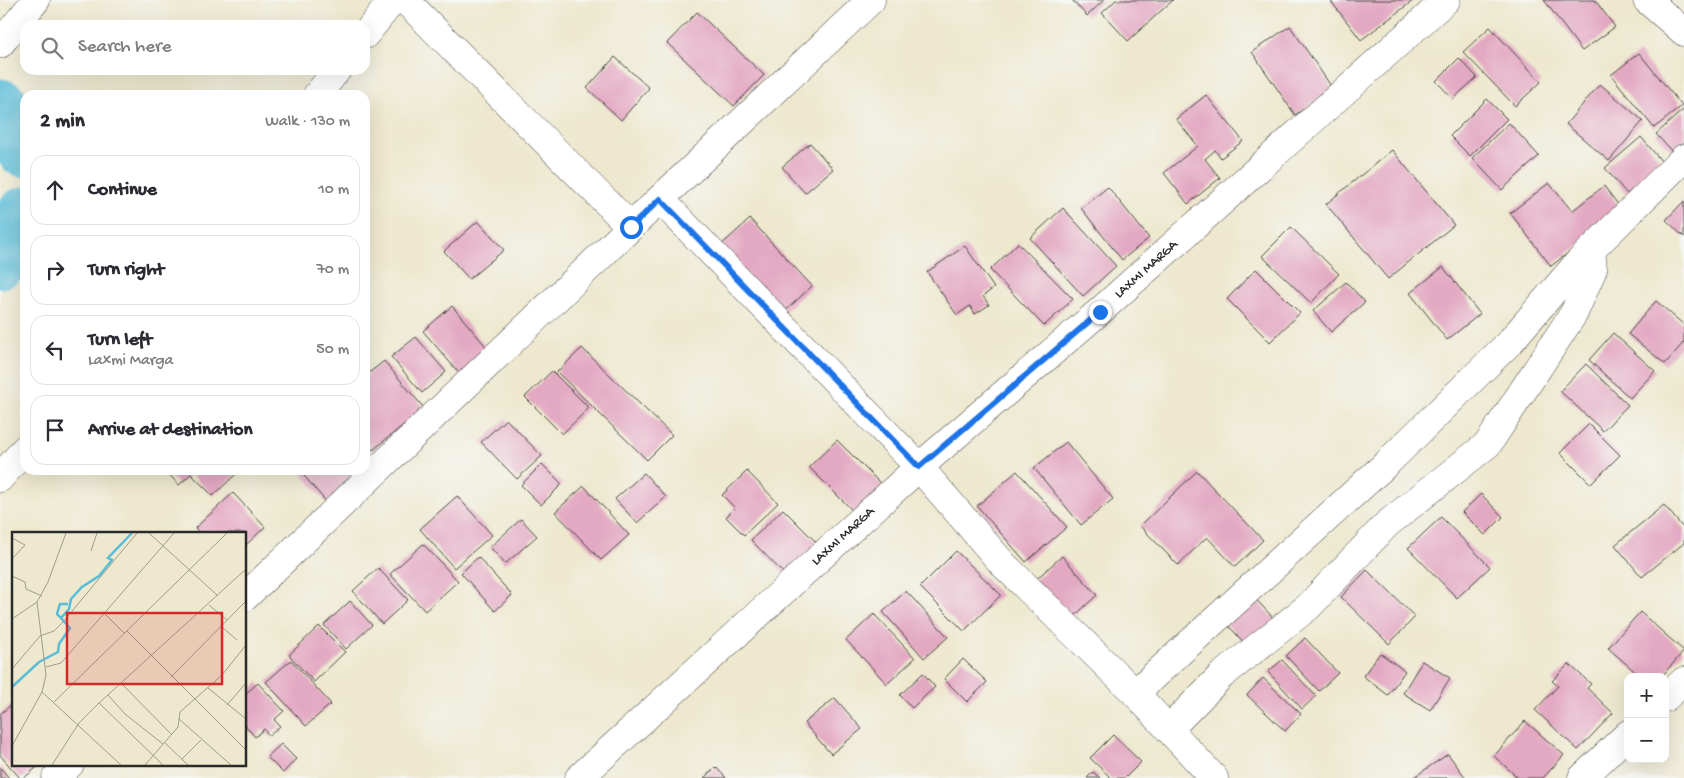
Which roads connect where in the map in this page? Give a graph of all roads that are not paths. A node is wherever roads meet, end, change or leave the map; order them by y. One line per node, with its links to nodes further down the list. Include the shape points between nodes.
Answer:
1 (36, 0): 9 (street)
2 (393, 0): 7 (street)
3 (405, 0): 14 (street)
4 (870, 0): 13 (street)
5 (1446, 0): 17 (street, LAXMI MARGA, via 1100,312)
6 (1647, 0): 8 (street)
7 (370, 29)
8 (1684, 32)
9 (0, 44)
10 (333, 75): 11 (street)
11 (321, 90)
12 (1684, 158): 15 (street)
13 (660, 199): 14 (street); 17 (street)
14 (631, 227): 19 (street)
15 (1592, 250): 21 (street, via 1509,343 1385,465); 23 (street, via 1594,269 1574,313 1488,444 1387,524 1308,607 1222,675)
16 (20, 455): 18 (street)
17 (919, 467): 21 (street, via 1002,563); 26 (street, LAXMI MARGA)
18 (0, 478)
19 (246, 596)
20 (1684, 680): 22 (street)
21 (1135, 693): 23 (street)
22 (1669, 694)
23 (1169, 730): 28 (street)
24 (1624, 738): 29 (street)
25 (68, 766): 27 (street)
26 (593, 774)
27 (56, 778)
28 (1214, 778)
29 (1582, 778)

